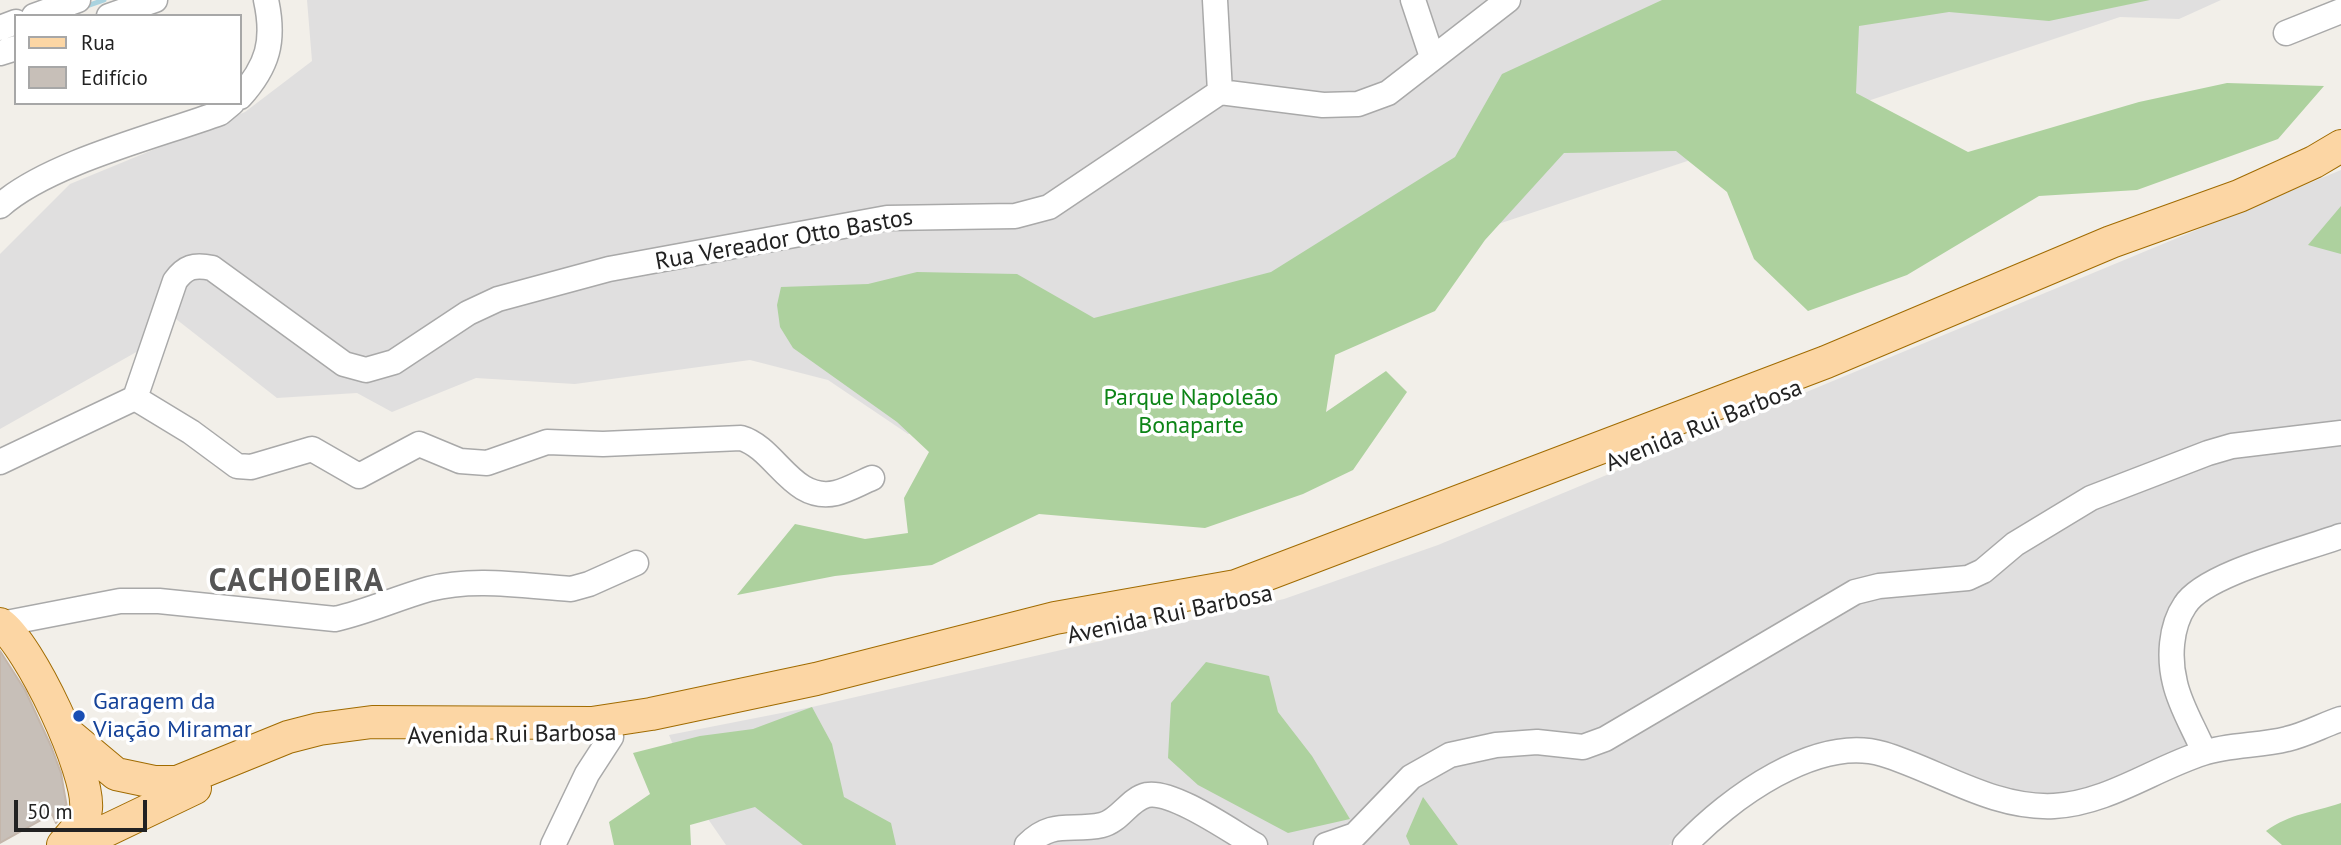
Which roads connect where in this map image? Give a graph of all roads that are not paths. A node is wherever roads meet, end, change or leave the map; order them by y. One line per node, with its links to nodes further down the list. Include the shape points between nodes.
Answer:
1 (78, 0): 8 (street)
2 (155, 0): 9 (street)
3 (266, 0): 13 (street, via 270,24 267,55 258,77)
4 (1214, 0): 12 (street)
5 (1413, 0): 11 (street)
6 (1508, 0): 11 (street)
7 (2341, 11): 10 (street)
8 (40, 14)
9 (115, 14)
10 (2286, 33)
11 (1432, 57): 12 (street, via 1388,93 1358,104 1323,106)
12 (1220, 92): 18 (street, Rua Vereador Otto Bastos, via 1049,206 1015,216 887,218 609,269 498,299 468,313 394,362 366,370 344,364 212,268 198,265 183,270 175,281)
13 (242, 94)
14 (230, 105): 17 (street, via 220,113 57,171 18,190)
15 (2341, 146): 26 (main road, Avenida Rui Barbosa, via 2239,196 2111,242 1826,362 1236,586 1055,618 816,679 652,714 592,723 372,722 288,737 177,782 116,774)
16 (2341, 167): 27 (main road, Avenida Rui Barbosa, via 2303,187 1265,597 945,663 737,715)
17 (0, 206)
18 (135, 398): 20 (street); 21 (street, via 237,466 251,467 312,449 359,476 419,444 460,461 487,463 547,442 741,438 753,441 789,479 804,488 837,493)
19 (2341, 433): 34 (street, via 2208,453 2091,498 1968,578 1855,592 1605,739 1583,747 1537,742 1450,755 1411,777 1355,835)
20 (0, 462)
21 (872, 478)
22 (2341, 536): 28 (street, via 2239,571 2206,586 2185,604 2170,657 2175,686)
23 (636, 563): 24 (street, via 571,589 456,584 335,619 120,601)
24 (9, 630): 26 (main road)
25 (2341, 719): 28 (street, via 2288,739)
26 (67, 733): 29 (main road, via 87,807)
27 (611, 737): 30 (main road, Avenida Rui Barbosa, via 372,737 288,751 220,777); 31 (street, via 587,774)
28 (2204, 752): 35 (street, via 2107,794 2054,806 1979,793 1885,755 1846,750 1821,755 1748,791)
29 (63, 845)
30 (76, 845)
31 (553, 845)
32 (1027, 845): 33 (street, via 1050,828 1105,825 1147,795 1174,800)
33 (1255, 845)
34 (1326, 845)
35 (1685, 845)

